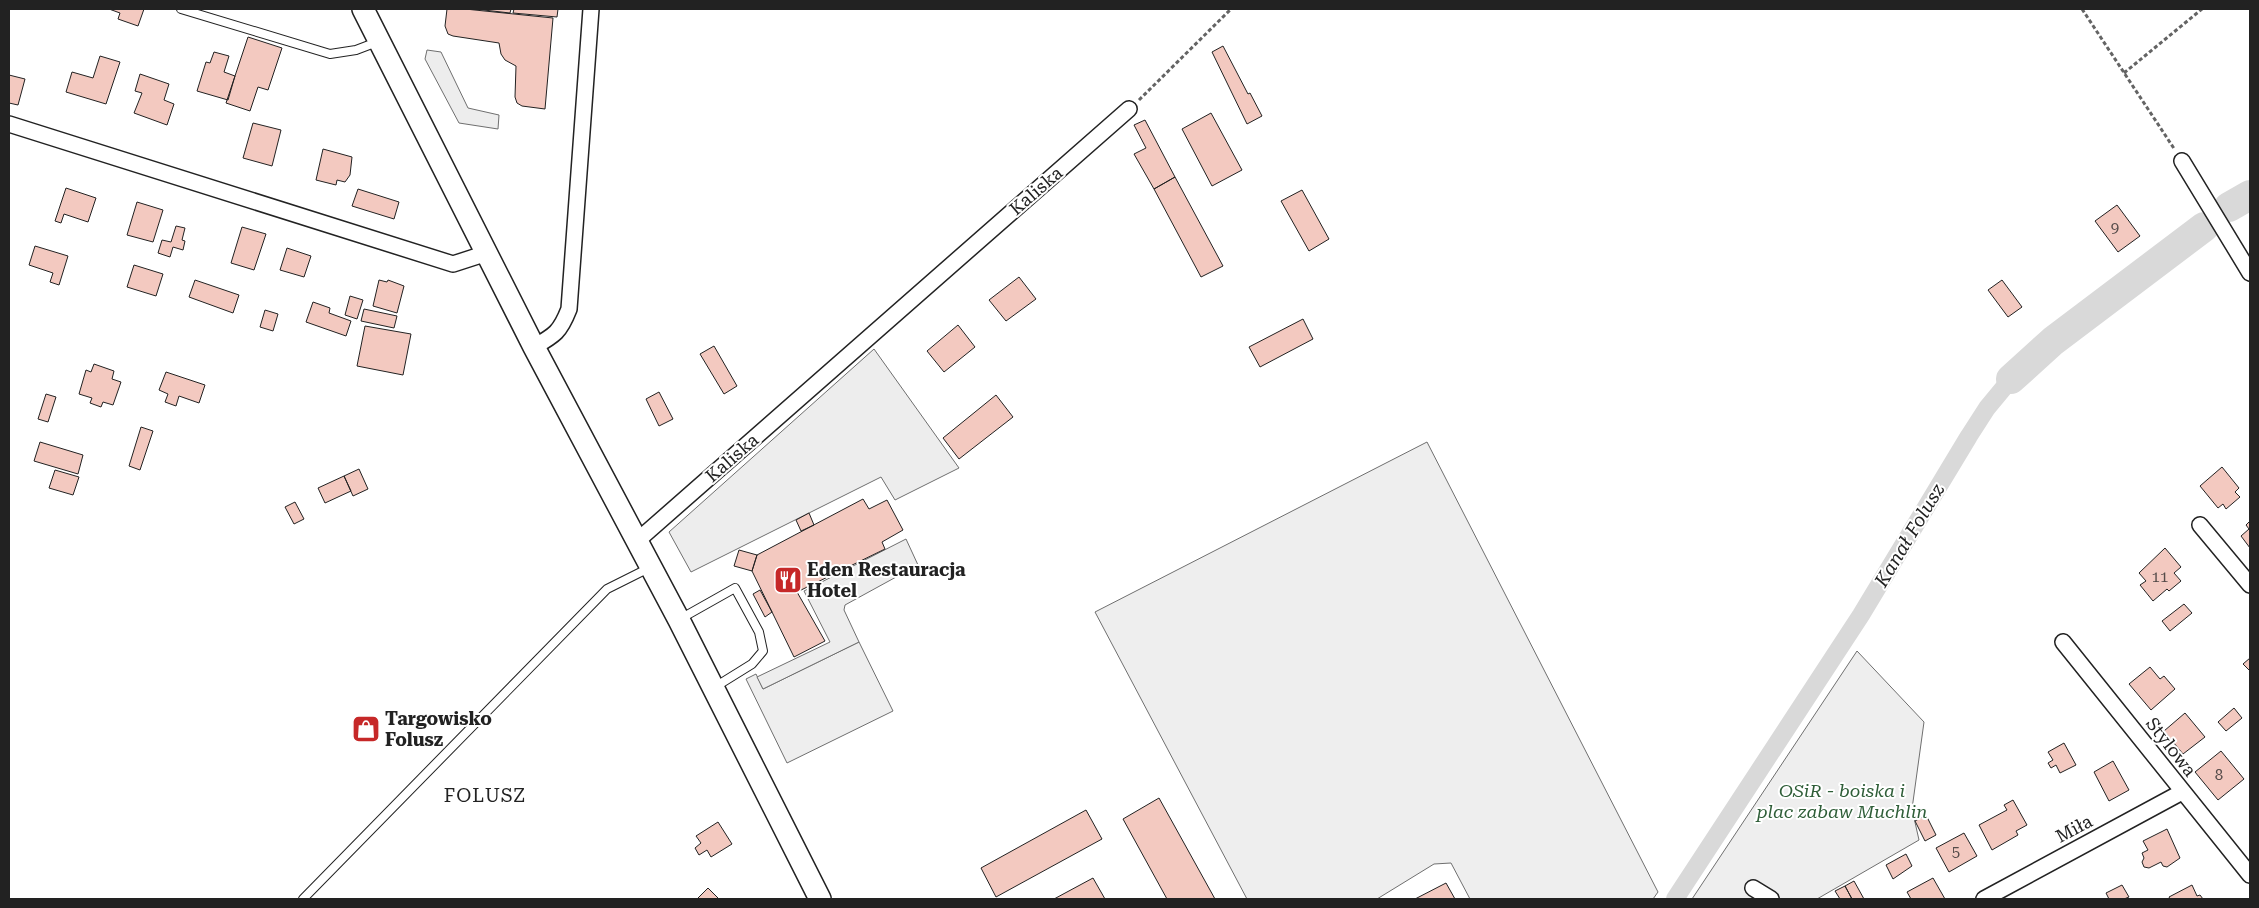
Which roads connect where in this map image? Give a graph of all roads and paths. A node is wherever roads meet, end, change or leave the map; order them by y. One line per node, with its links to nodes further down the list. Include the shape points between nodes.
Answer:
1 (181, 9): 7 (lane, via 330,54 356,50)
2 (363, 9): 7 (main road)
3 (591, 9): 14 (street, via 569,309 556,334)
4 (1231, 9): 9 (path)
5 (2082, 9): 8 (path)
6 (2202, 9): 8 (path)
7 (379, 41): 12 (main road)
8 (2124, 73): 11 (path)
9 (1129, 109): 16 (street, Kaliska)
10 (9, 124): 12 (street, via 453,264)
11 (2182, 161): 13 (street)
12 (487, 253): 14 (main road)
13 (2250, 273)
14 (534, 346): 16 (main road)
15 (2200, 525): 18 (street)
16 (637, 541): 17 (main road)
17 (650, 567): 19 (main road); 25 (lane, via 607,589)
18 (2250, 585)
19 (679, 620): 21 (main road); 21 (lane, via 735,588 759,632 763,651 752,664)
20 (2063, 642): 22 (street, Stylowa)
21 (713, 688): 26 (main road)
22 (2182, 792): 23 (street, Stylowa); 28 (street, Miła)
23 (2250, 874)
24 (1754, 888): 27 (street)
25 (303, 899)
26 (820, 899)
27 (1771, 899)
28 (1984, 899)

